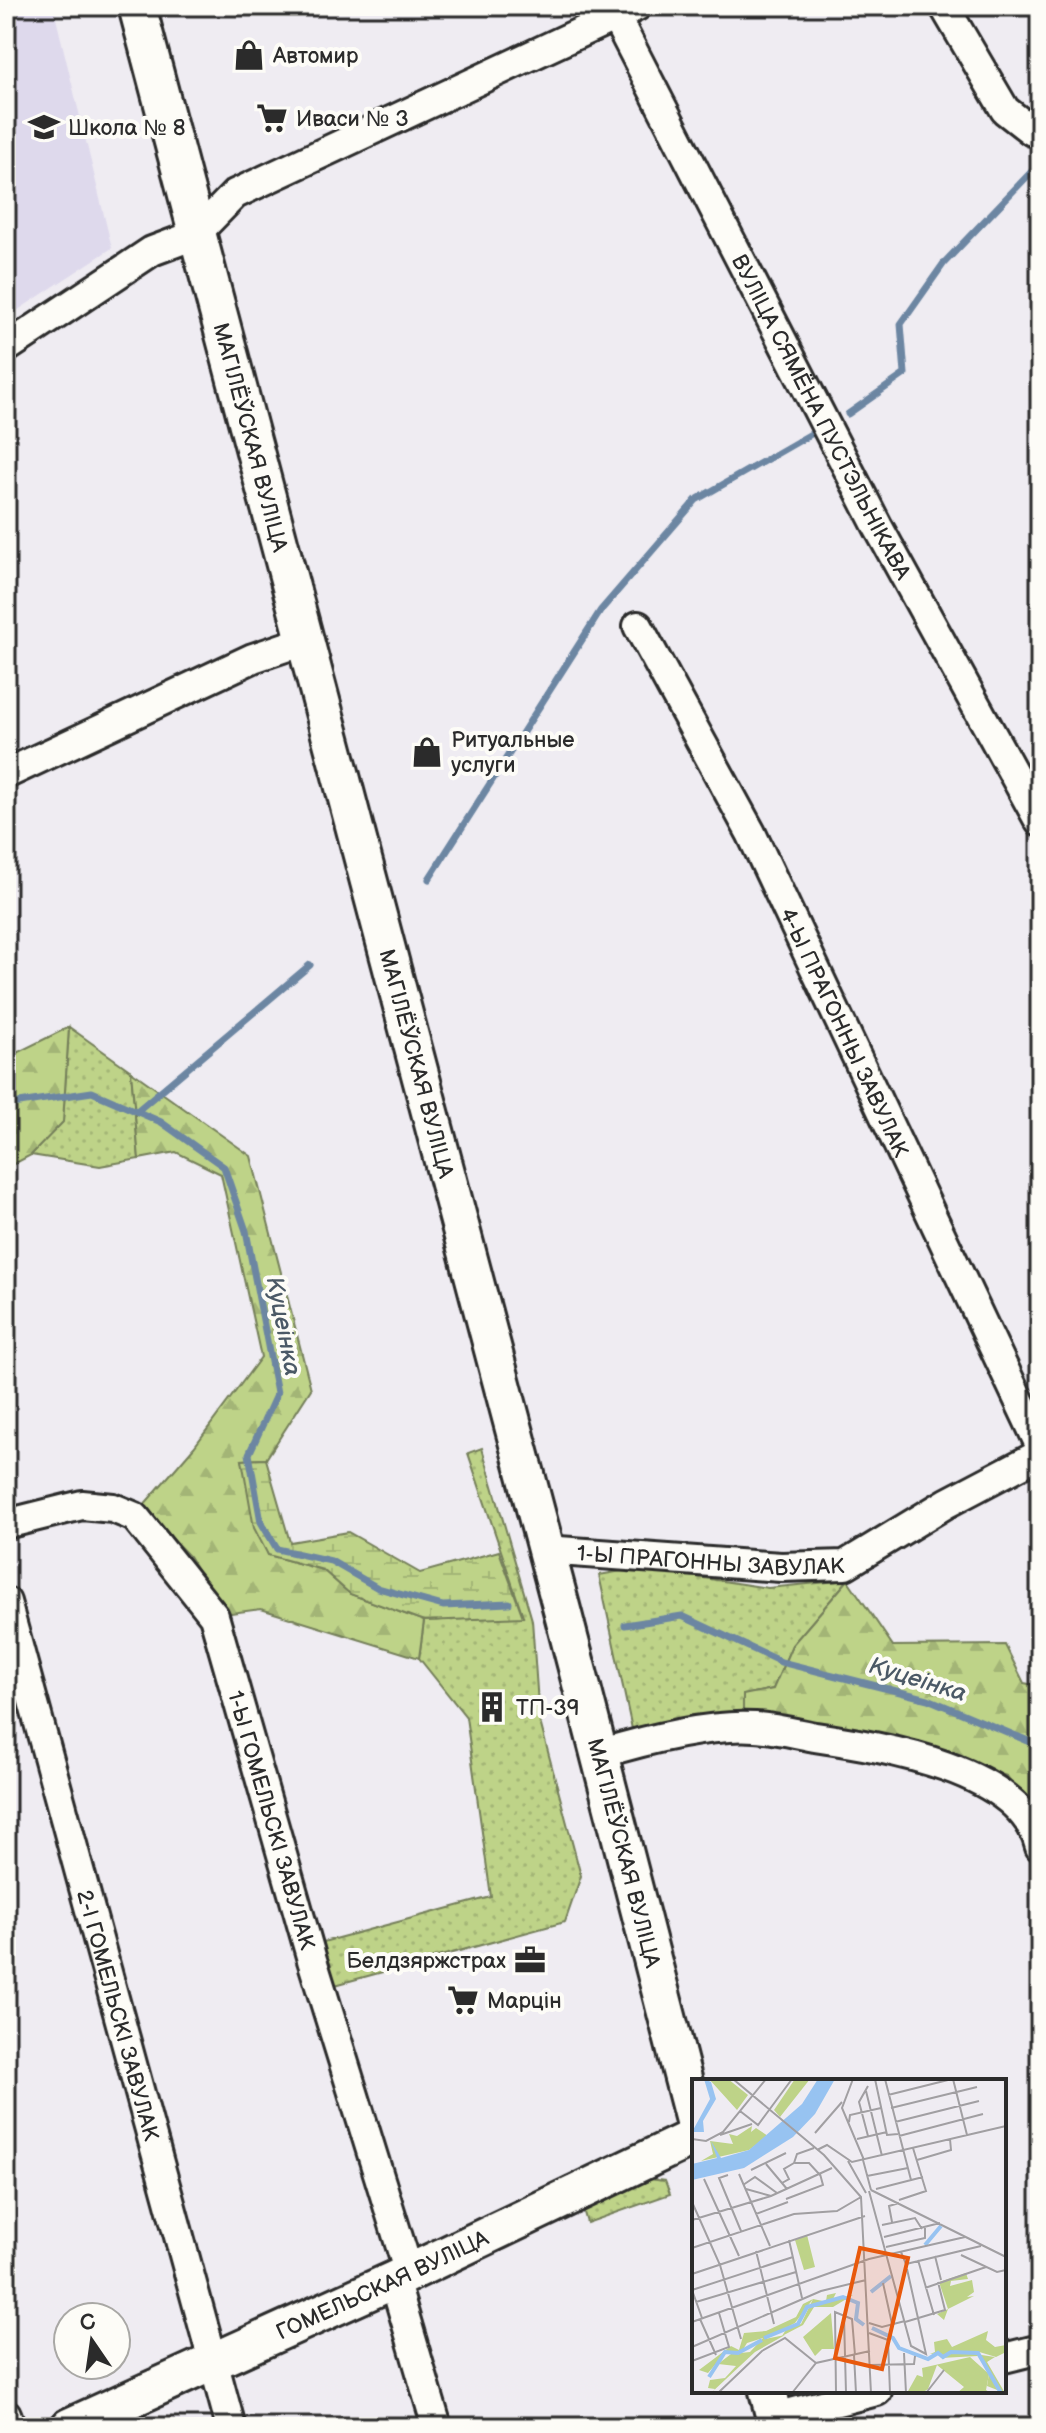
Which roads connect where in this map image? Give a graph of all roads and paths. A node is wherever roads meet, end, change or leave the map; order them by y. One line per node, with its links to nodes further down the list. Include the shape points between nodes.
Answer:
1 (137, 6): 5 (main road, МАГІЛЁЎСКАЯ ВУЛІЦА)
2 (944, 6): 4 (street, via 1005,110)
3 (621, 9): 5 (street, via 235,194); 10 (street, ВУЛІЦА СЯМЁНА ПУСТЭЛЬНІКАВА, via 878,527)
4 (1036, 128)
5 (195, 235): 6 (street, via 152,251); 8 (main road, МАГІЛЁЎСКАЯ ВУЛІЦА)
6 (6, 348)
7 (638, 626): 11 (street, 4-Ы ПРАГОННЫ ЗАВУЛАК, via 751,833)
8 (303, 641): 9 (street, via 253,658); 14 (main road, МАГІЛЁЎСКАЯ ВУЛІЦА)
9 (6, 774)
10 (1040, 822)
11 (1040, 1445)
12 (1040, 1454): 14 (street, 1-Ы ПРАГОННЫ ЗАВУЛАК, via 845,1565 781,1567)
13 (6, 1524): 20 (street, 1-Ы ГОМЕЛЬСКІ ЗАВУЛАК, via 82,1505 135,1517 214,1616)
14 (545, 1550): 16 (main road, МАГІЛЁЎСКАЯ ВУЛІЦА)
15 (6, 1602): 23 (street, 2-І ГОМЕЛЬСКІ ЗАВУЛАК)
16 (599, 1754): 17 (street, via 669,1736 754,1727 875,1746 942,1765 995,1789 1022,1812); 18 (main road, МАГІЛЁЎСКАЯ ВУЛІЦА)
17 (1039, 1843)
18 (692, 2113)
19 (692, 2138): 20 (main road, ГОМЕЛЬСКАЯ ВУЛІЦА)
20 (402, 2276): 23 (main road, ГОМЕЛЬСКАЯ ВУЛІЦА); 30 (street, 1-Ы ГОМЕЛЬСКІ ЗАВУЛАК)
21 (1040, 2349): 22 (street)
22 (1006, 2358)
23 (214, 2361): 28 (main road, ГОМЕЛЬСКАЯ ВУЛІЦА); 29 (street, 2-І ГОМЕЛЬСКІ ЗАВУЛАК)
24 (867, 2393): 25 (street)
25 (773, 2412)
26 (6, 2414): 27 (street)
27 (11, 2427)
28 (69, 2427)
29 (231, 2427)
30 (437, 2427)

